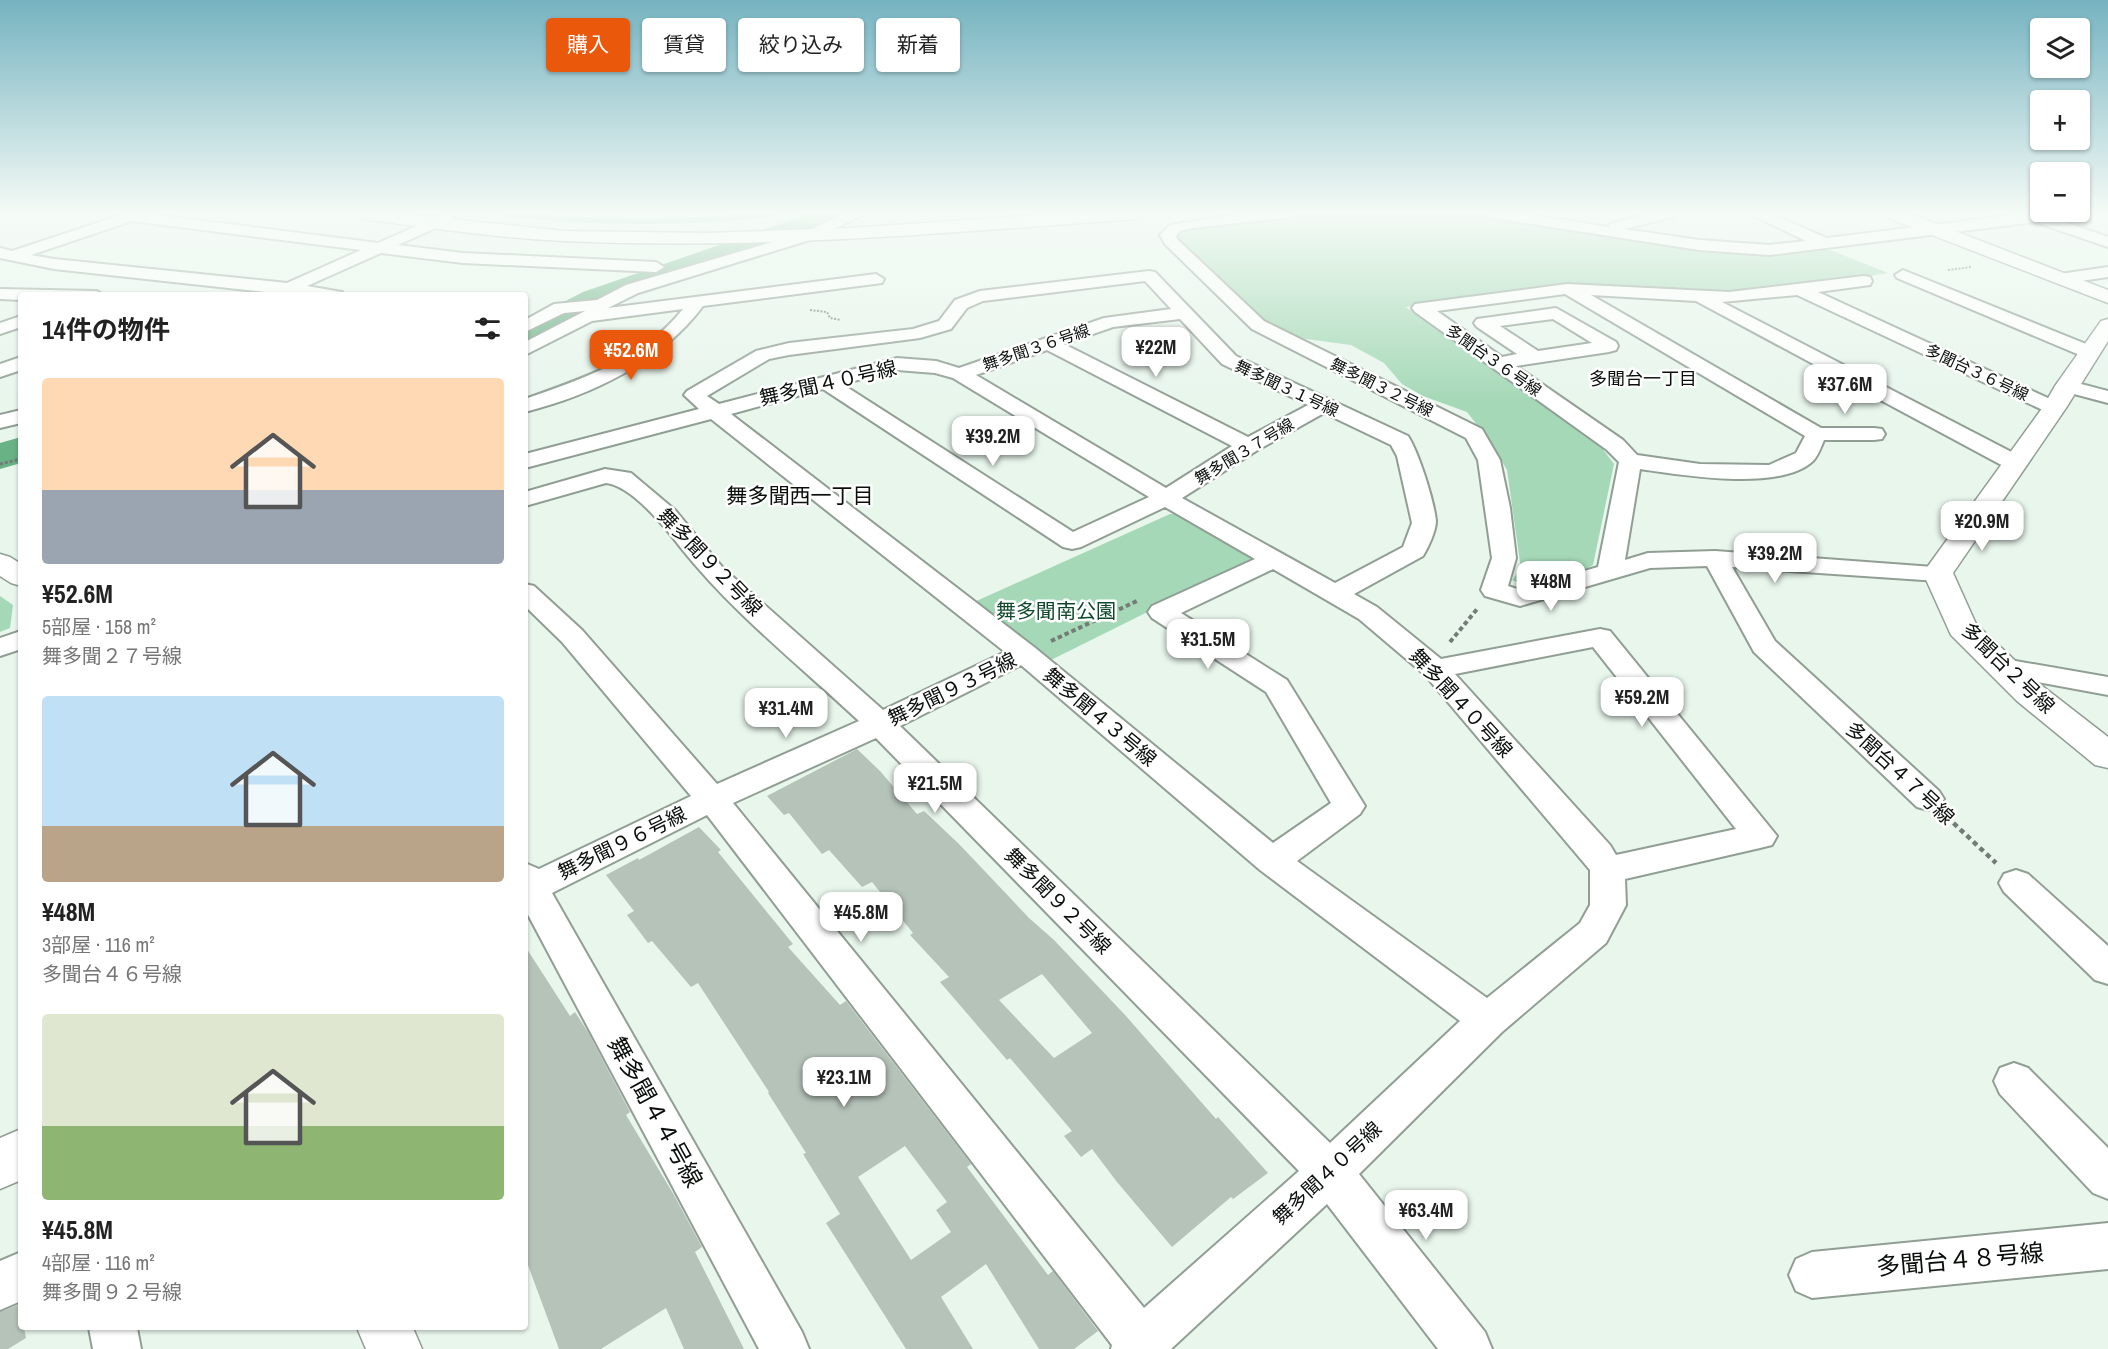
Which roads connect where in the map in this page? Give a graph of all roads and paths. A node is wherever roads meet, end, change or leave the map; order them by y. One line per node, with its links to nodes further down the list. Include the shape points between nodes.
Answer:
1 (181, 277): 14 (street)
2 (314, 277): 14 (street)
3 (627, 277): 23 (street)
4 (671, 277): 25 (street, via 632,289)
5 (1141, 277): 44 (street, 舞多聞３１号線, via 980,296 962,304 945,325 914,334 763,355 694,395)
6 (1150, 277): 26 (street, 舞多聞３１号線)
7 (1208, 277): 63 (street, 舞多聞３２号線, via 1258,325 1474,434 1489,460 1498,508 1504,558)
8 (1909, 277): 33 (street)
9 (2055, 277): 12 (street)
10 (2074, 277): 12 (street)
11 (876, 279): 22 (street)
12 (2060, 279): 21 (street)
13 (1864, 281): 16 (street)
14 (289, 288): 17 (street)
15 (1567, 289): 20 (street, 多聞台３６号線); 35 (street, 多聞台３６号線, via 1421,308); 47 (street)
16 (1799, 290): 20 (street, 多聞台３６号線); 40 (street, 多聞台３６号線)
17 (312, 292)
18 (0, 294): 19 (street)
19 (18, 294)
20 (1699, 297): 53 (street)
21 (2108, 297)
22 (698, 303): 25 (street); 42 (street, via 672,333 644,353 608,373)
23 (560, 308): 24 (street); 25 (street); 28 (street)
24 (528, 310)
25 (594, 310): 32 (street)
26 (1184, 313): 31 (street, 舞多聞３６号線, via 1110,322); 43 (street, 舞多聞３１号線, via 1230,360)
27 (18, 322): 30 (street)
28 (528, 325)
29 (2108, 325): 33 (street)
30 (0, 329)
31 (1047, 343): 38 (street, 舞多聞３６号線); 49 (street)
32 (528, 347)
33 (2089, 352): 40 (street)
34 (1534, 357): 34 (street, via 1577,351 1610,346 1556,313 1483,323); 35 (street)
35 (1498, 363): 52 (street, 多聞台３６号線, via 1615,446)
36 (18, 364): 37 (street)
37 (0, 371)
38 (960, 374): 39 (street, 舞多聞４０号線, via 936,367 897,364); 56 (street, 舞多聞４０号線)
39 (825, 382): 44 (street, 舞多聞４０号線); 56 (street, 舞多聞３７号線, via 1072,542)
40 (2060, 397): 41 (street, 多聞台３６号線); 53 (street)
41 (2108, 397)
42 (528, 405)
43 (1324, 405): 49 (street, 舞多聞３７号線); 64 (street, 舞多聞３１号線, via 1400,441 1408,456 1425,523 1413,551)
44 (716, 411): 51 (street, 舞多聞４０号線); 68 (street, 舞多聞４３号線)
45 (18, 417): 46 (street)
46 (0, 422)
47 (1817, 434): 48 (street); 52 (street, via 1805,457 1773,472 1700,471)
48 (1874, 434)
49 (1248, 446): 56 (street, 舞多聞３７号線)
50 (18, 460): 54 (path)
51 (528, 460)
52 (1630, 461): 60 (street)
53 (2015, 463): 61 (street)
54 (0, 464)
55 (528, 498): 72 (street, 舞多聞９２号線, via 605,476 623,478 667,515 714,573)
56 (1166, 498): 58 (street, 舞多聞４０号線)
57 (1715, 558): 60 (street, via 1648,561); 61 (street); 75 (street, 多聞台４７号線, via 1764,646)
58 (1275, 559): 64 (street, 舞多聞４０号線); 76 (street, via 1161,612 1277,686 1349,806)
59 (0, 563): 62 (street)
60 (1610, 573): 63 (street, via 1520,598)
61 (1938, 573): 69 (street, 多聞台２号線, via 1962,628)
62 (18, 575)
63 (1494, 590): 70 (path, via 1440,653)
64 (1336, 593): 70 (street, 舞多聞４０号線, via 1368,613)
65 (528, 595): 74 (street, via 572,636)
66 (18, 640): 67 (street)
67 (0, 648)
68 (1024, 653): 72 (street, 舞多聞９３号線); 76 (street, 舞多聞４３号線)
69 (2004, 668): 71 (street); 73 (street, 多聞台２号線)
70 (1435, 669): 77 (street, 舞多聞４０号線, via 1598,854); 77 (street, via 1600,637 1760,836)
71 (2108, 686)
72 (880, 724): 74 (street, 舞多聞９３号線); 85 (street, 舞多聞９２号線)
73 (2108, 756)
74 (712, 799): 78 (street, 舞多聞９６号線); 93 (street)
75 (1928, 799): 79 (path, 多聞台４７号線)
76 (1272, 861): 81 (street, 舞多聞４３号線)
77 (1607, 870): 81 (street, 舞多聞４０号線, via 1608,905 1593,933)
78 (529, 882): 96 (street, 舞多聞４４号線)
79 (2016, 882): 80 (street)
80 (2108, 969)
81 (1488, 1020): 85 (street, 舞多聞４０号線)
82 (2014, 1081): 86 (street)
83 (18, 1155): 84 (street)
84 (0, 1165)
85 (1330, 1172): 93 (street, 舞多聞４０号線); 97 (street, 舞多聞９２号線)
86 (2108, 1178)
87 (2108, 1246): 88 (street, 多聞台４８号線)
88 (1812, 1275)
89 (18, 1277): 90 (street)
90 (0, 1287)
91 (113, 1330): 94 (street)
92 (386, 1330): 95 (street)
93 (1141, 1347)
94 (117, 1349)
95 (394, 1349)
96 (785, 1349)
97 (1468, 1349)

